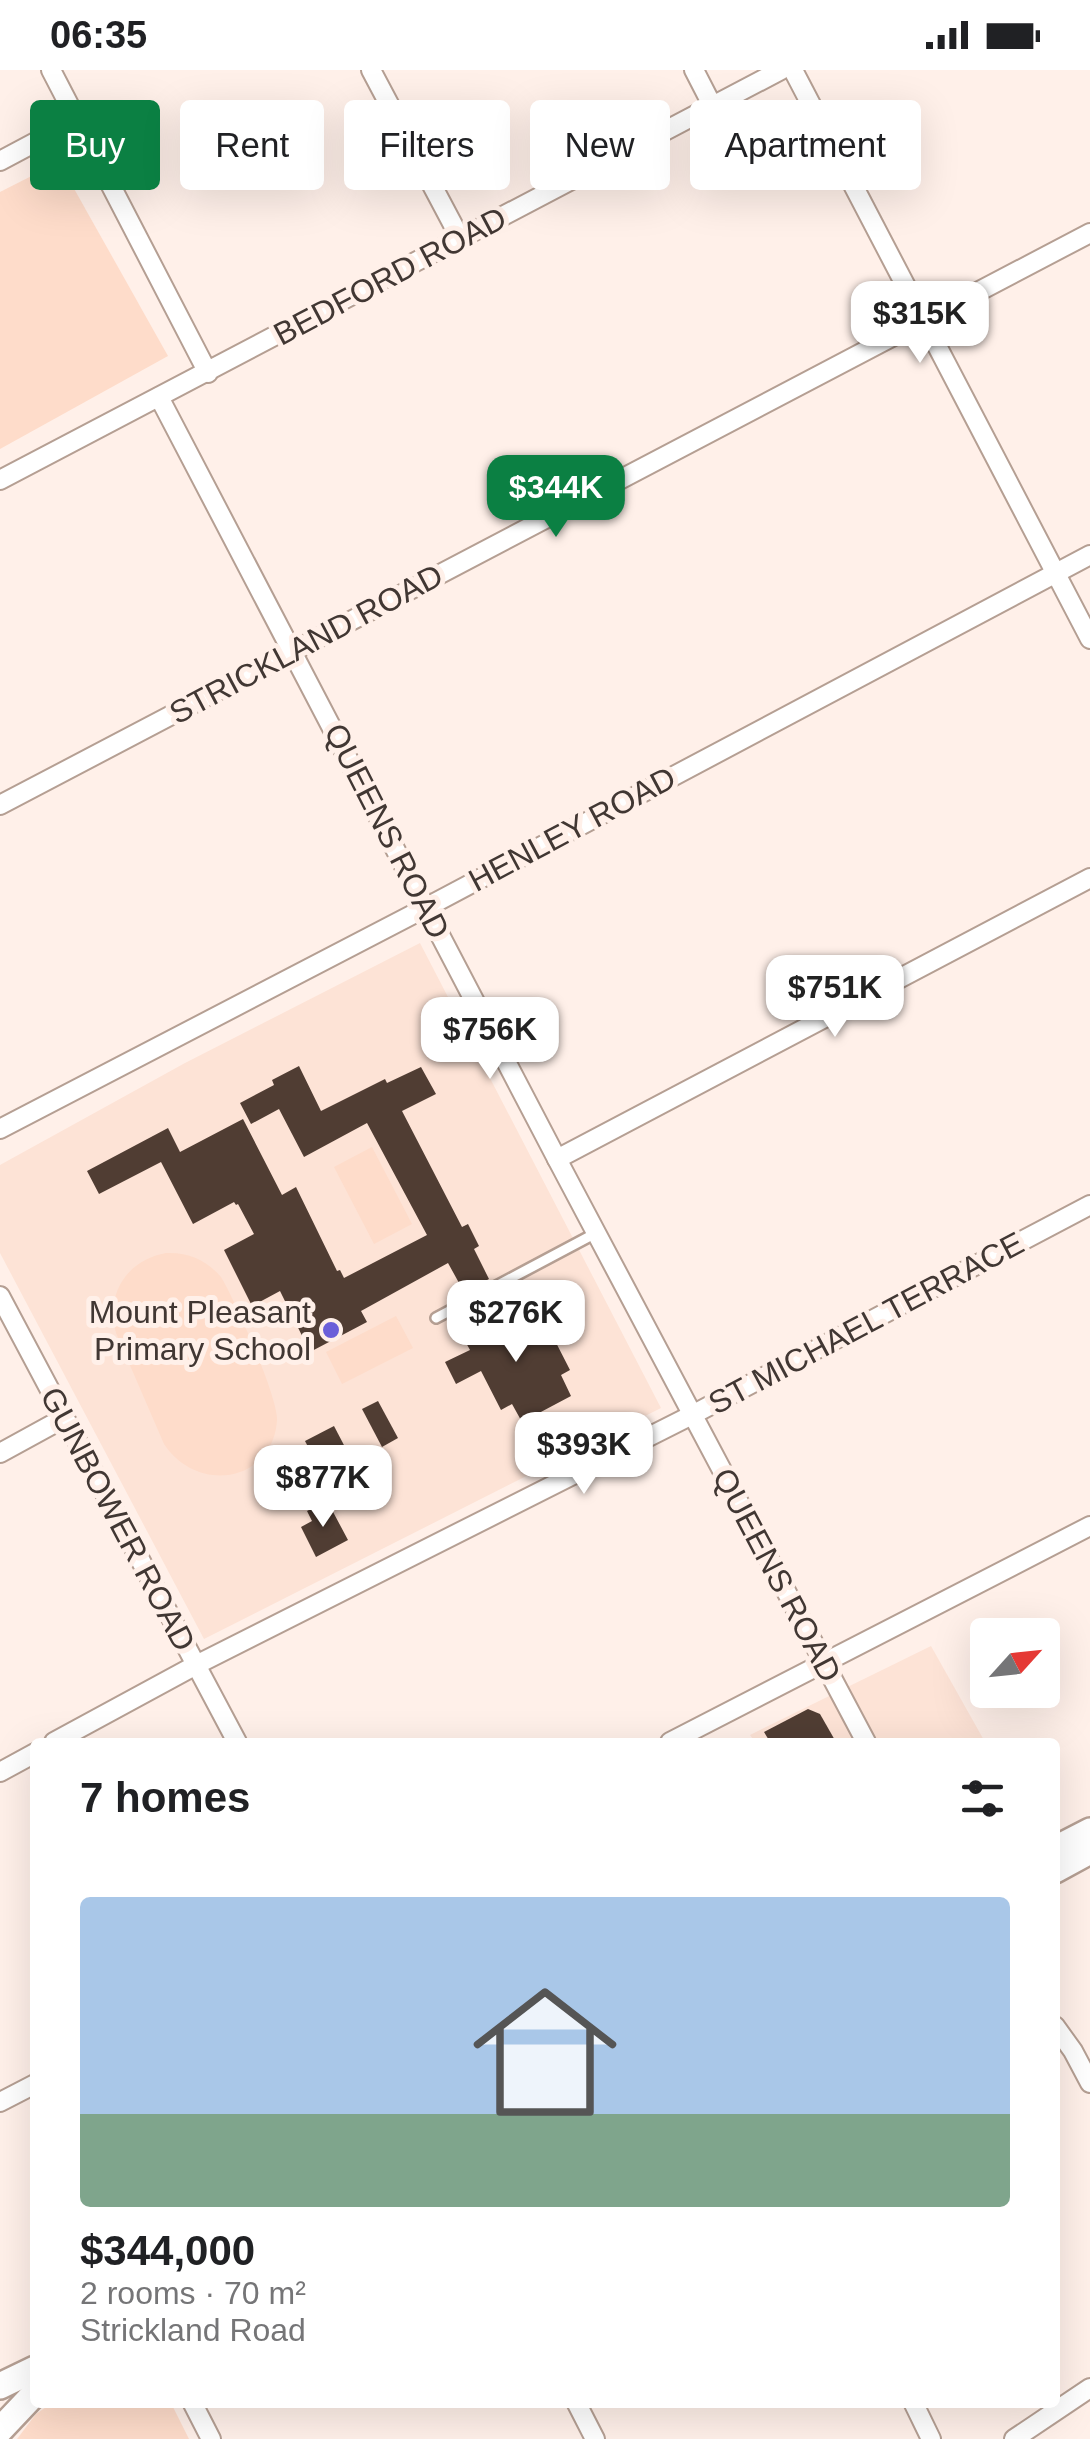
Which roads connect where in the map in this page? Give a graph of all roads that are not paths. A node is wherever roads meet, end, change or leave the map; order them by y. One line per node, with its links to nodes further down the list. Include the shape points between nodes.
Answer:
1 (51, 70): 6 (street)
2 (371, 70): 14 (street)
3 (694, 70): 7 (street)
4 (780, 70): 8 (street, BEDFORD ROAD)
5 (793, 70): 15 (street)
6 (67, 100)
7 (709, 100)
8 (722, 100)
9 (690, 117): 14 (street, BEDFORD ROAD)
10 (30, 144): 11 (street)
11 (0, 160)
12 (113, 190): 16 (street)
13 (1090, 233): 15 (street, STRICKLAND ROAD)
14 (460, 238): 16 (street, BEDFORD ROAD)
15 (923, 321): 20 (street); 22 (street, STRICKLAND ROAD)
16 (208, 373): 17 (street, BEDFORD ROAD)
17 (159, 397): 18 (street, BEDFORD ROAD); 22 (street, QUEENS ROAD)
18 (0, 480)
19 (1090, 555): 20 (street, HENLEY ROAD)
20 (1056, 574): 21 (street); 25 (street, HENLEY ROAD)
21 (1090, 639)
22 (293, 650): 23 (street, STRICKLAND ROAD); 25 (street, QUEENS ROAD)
23 (0, 805)
24 (1090, 878): 27 (street)
25 (427, 907): 26 (street, HENLEY ROAD); 27 (street, QUEENS ROAD)
26 (0, 1129)
27 (557, 1159): 29 (street, QUEENS ROAD)
28 (1090, 1204): 32 (street, ST MICHAEL TERRACE)
29 (596, 1233): 31 (lane); 32 (street, QUEENS ROAD)
30 (0, 1296): 33 (street, GUNBOWER ROAD)
31 (436, 1318)
32 (692, 1415): 36 (street, QUEENS ROAD); 37 (street, ST MICHAEL TERRACE)
33 (64, 1418): 34 (street); 37 (street, GUNBOWER ROAD)
34 (0, 1452)
35 (1090, 1526): 36 (street)
36 (824, 1664): 40 (street); 41 (street, QUEENS ROAD)
37 (196, 1665): 38 (street, ST MICHAEL TERRACE); 39 (street, GUNBOWER ROAD)
38 (61, 1738)
39 (235, 1738)
40 (678, 1738)
41 (864, 1738)
42 (30, 1756): 43 (street)
43 (0, 1772)
44 (1090, 1831): 46 (main road)
45 (1090, 1851): 47 (main road)
46 (1060, 1856)
47 (1060, 1857)
48 (1060, 2033): 49 (street)
49 (1090, 2083)
50 (30, 2087): 51 (street)
51 (0, 2102)
52 (30, 2371): 53 (main road)
53 (0, 2386)
54 (1090, 2388): 63 (street)
55 (30, 2398): 59 (main road)
56 (195, 2408): 60 (street)
57 (579, 2408): 61 (street)
58 (916, 2408): 62 (street)
59 (0, 2430)
60 (211, 2439)
61 (595, 2439)
62 (932, 2439)
63 (1014, 2439)

